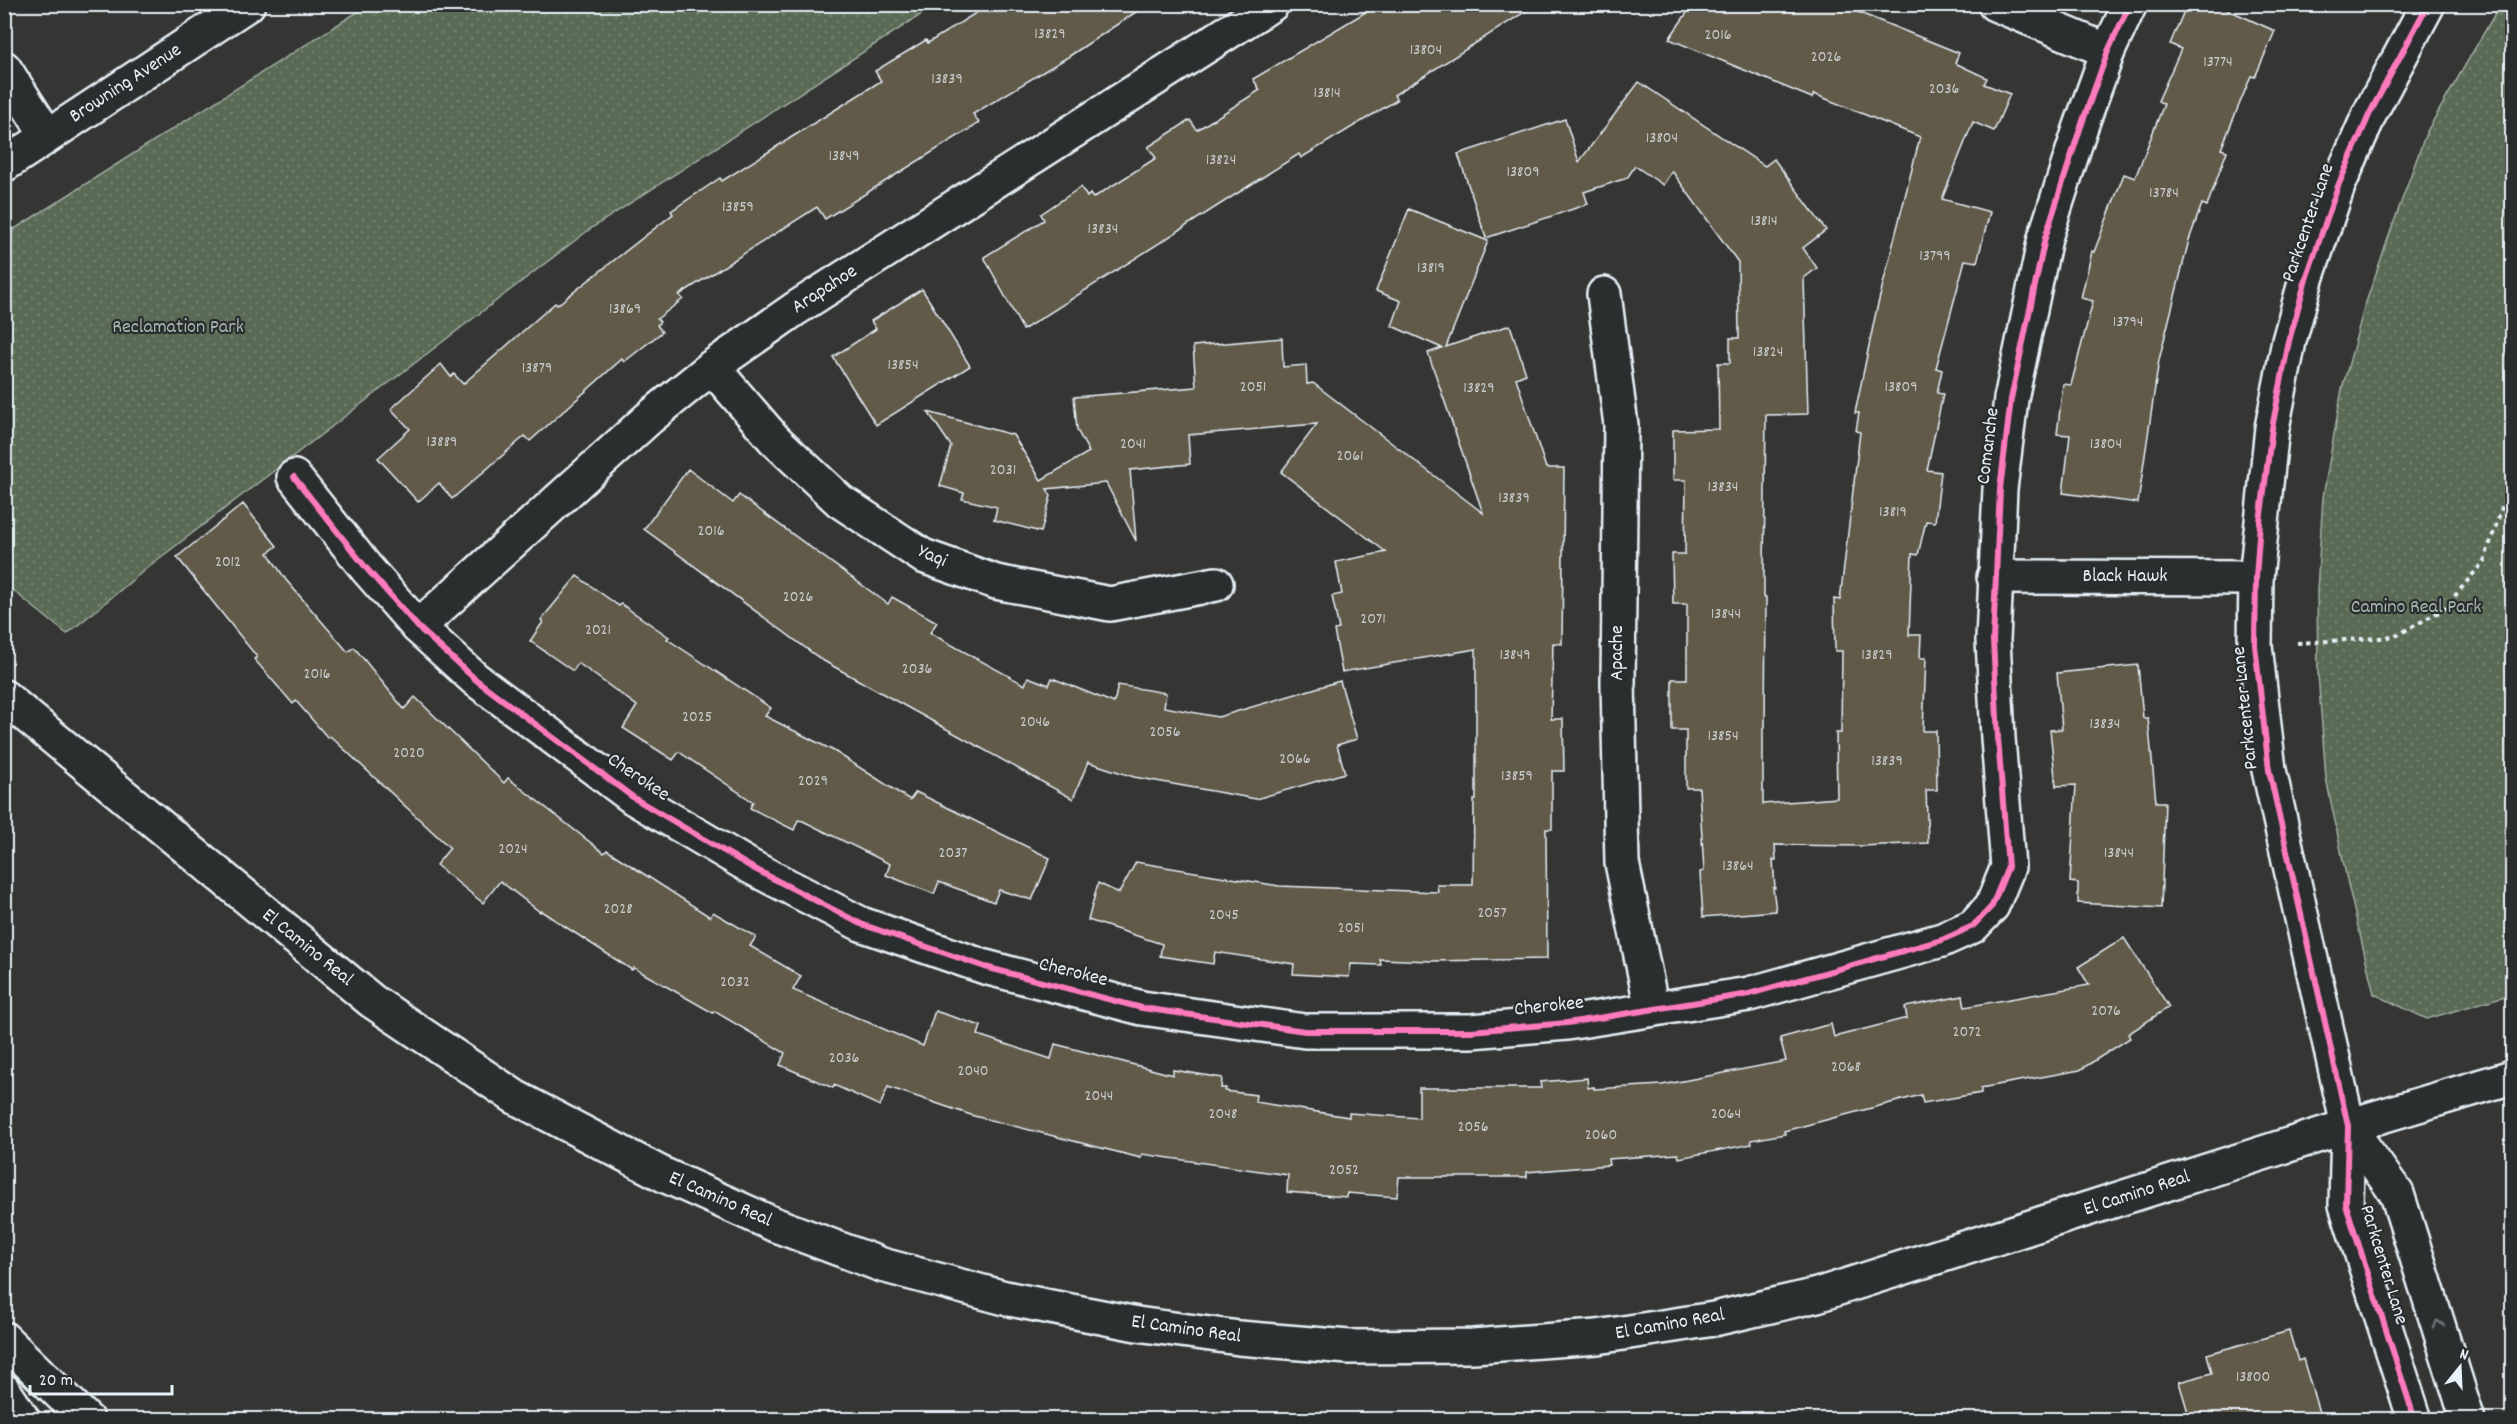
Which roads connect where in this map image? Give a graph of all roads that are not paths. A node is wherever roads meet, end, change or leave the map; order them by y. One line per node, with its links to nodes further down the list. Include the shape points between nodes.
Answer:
1 (248, 4): 8 (main road, Browning Avenue)
2 (1272, 4): 11 (main road, Arapahoe, via 795,309)
3 (1995, 4): 6 (main road)
4 (2130, 4): 6 (main road, Comanche)
5 (2428, 4): 14 (main road, Parkcenter Lane, via 2370,113 2338,186 2306,279 2272,428)
6 (2108, 51): 13 (main road, Comanche, via 2045,238 2011,399)
7 (4, 68): 8 (main road)
8 (47, 135): 9 (main road, Browning Avenue)
9 (4, 165)
10 (1604, 294): 19 (main road, Apache, via 1621,425 1618,683 1622,863)
11 (712, 368): 15 (main road, Yaqi, via 774,439 840,501 923,556 996,582 1110,604); 16 (main road, Arapahoe, via 649,418)
12 (294, 477): 16 (main road, Cherokee)
13 (1994, 576): 14 (main road, Black Hawk); 18 (main road, Comanche, via 1997,727 2008,867)
14 (2256, 578): 21 (main road, Parkcenter Lane, via 2254,645 2269,770)
15 (1216, 585)
16 (418, 627): 19 (main road, Cherokee, via 475,680 644,804 751,867 861,924 985,968 1142,1008 1305,1031 1472,1031 1567,1023)
17 (4, 697): 21 (main road, El Camino Real, via 372,1001 515,1097 664,1175 773,1224 882,1265 1005,1298 1137,1324 1349,1347 1473,1346 1597,1337 1714,1319 1829,1291)
18 (1992, 906): 19 (main road, Cherokee, via 1973,926 1942,940 1749,994)
19 (1652, 1010)
20 (2512, 1077): 21 (main road, El Camino Real)
21 (2348, 1126): 26 (main road, Parkcenter Lane, via 2346,1205); 27 (main road, Parkcenter Lane, one-way to 21, via 2397,1194)
22 (4, 1339): 25 (main road)
23 (4, 1391): 24 (main road)
24 (23, 1419)
25 (87, 1419)
26 (2415, 1419)
27 (2468, 1419)

